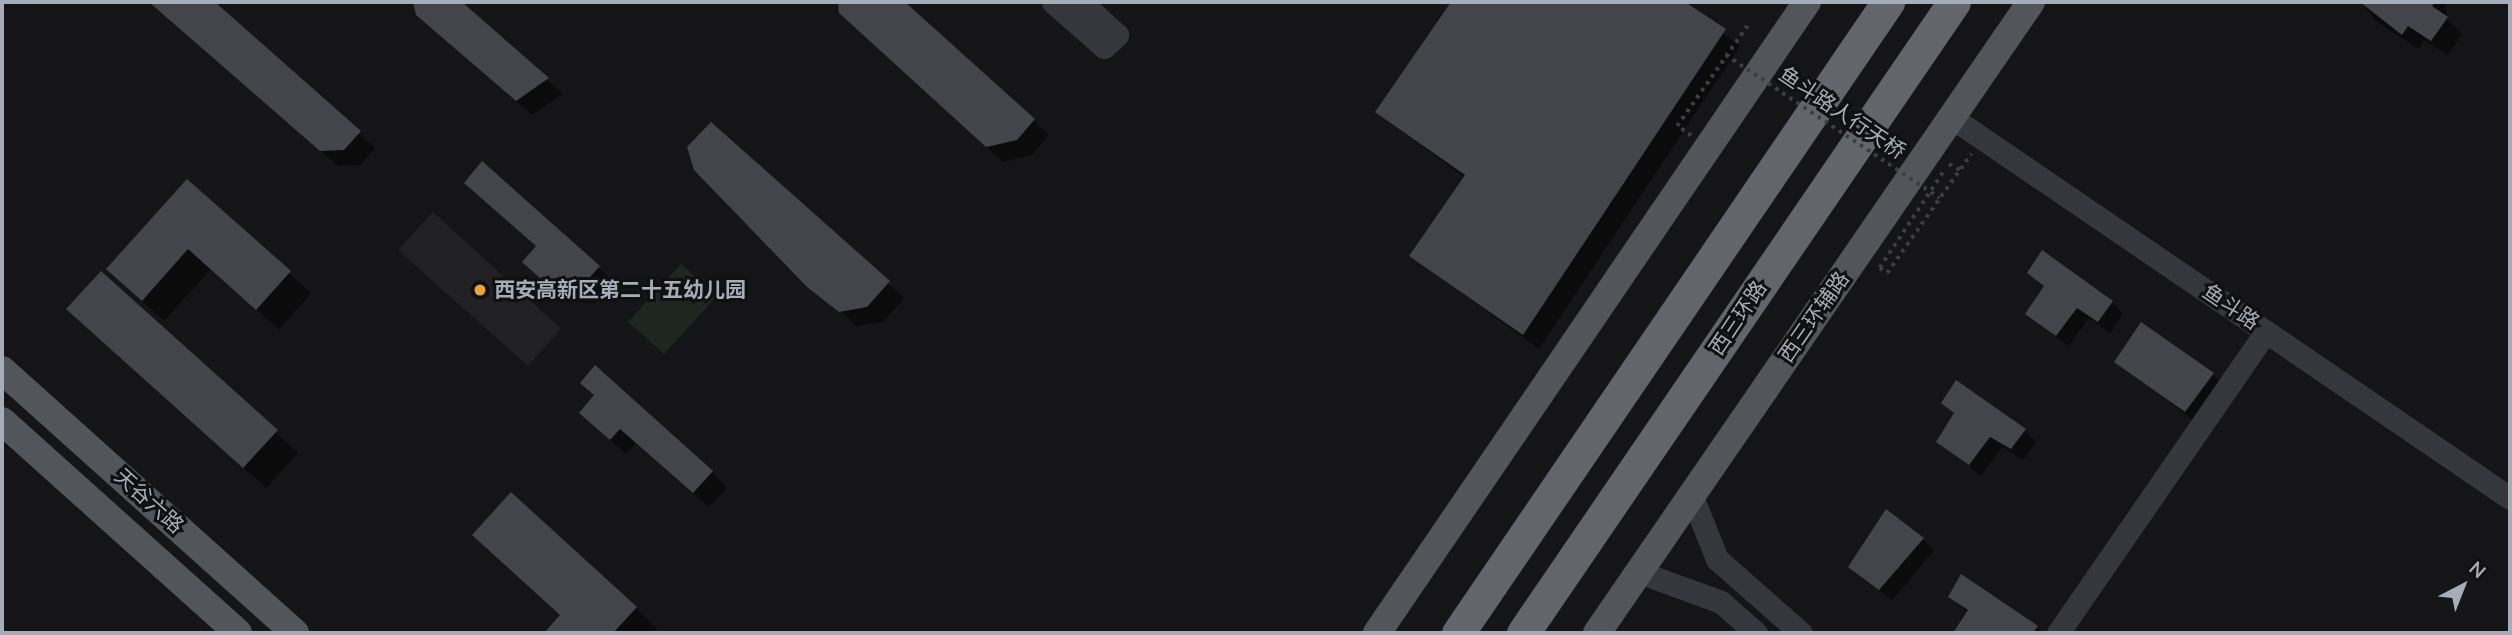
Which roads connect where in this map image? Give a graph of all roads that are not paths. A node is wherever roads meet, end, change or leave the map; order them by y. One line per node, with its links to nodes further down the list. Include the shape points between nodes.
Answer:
1 (1053, 2): 2 (street, via 1110,41)
2 (1081, 2)
3 (1807, 2): 16 (main road)
4 (1888, 2): 17 (highway)
5 (1954, 2): 18 (highway, 西三环路)
6 (2031, 2): 7 (main road, 西三环辅路)
7 (1951, 117): 8 (street, 鱼斗路); 11 (main road, 西三环辅路)
8 (2266, 332): 12 (street, 鱼斗路); 22 (street)
9 (2, 370): 15 (main road, 天谷六路)
10 (2, 421): 14 (main road, 天谷六路)
11 (1691, 494): 13 (main road, 西三环辅路); 21 (street, via 1717,559)
12 (2510, 498)
13 (1639, 572): 19 (main road, 西三环辅路); 20 (street, via 1721,602)
14 (238, 633)
15 (295, 633)
16 (1377, 633)
17 (1458, 633)
18 (1523, 633)
19 (1597, 633)
20 (1756, 633)
21 (1801, 633)
22 (2059, 633)

